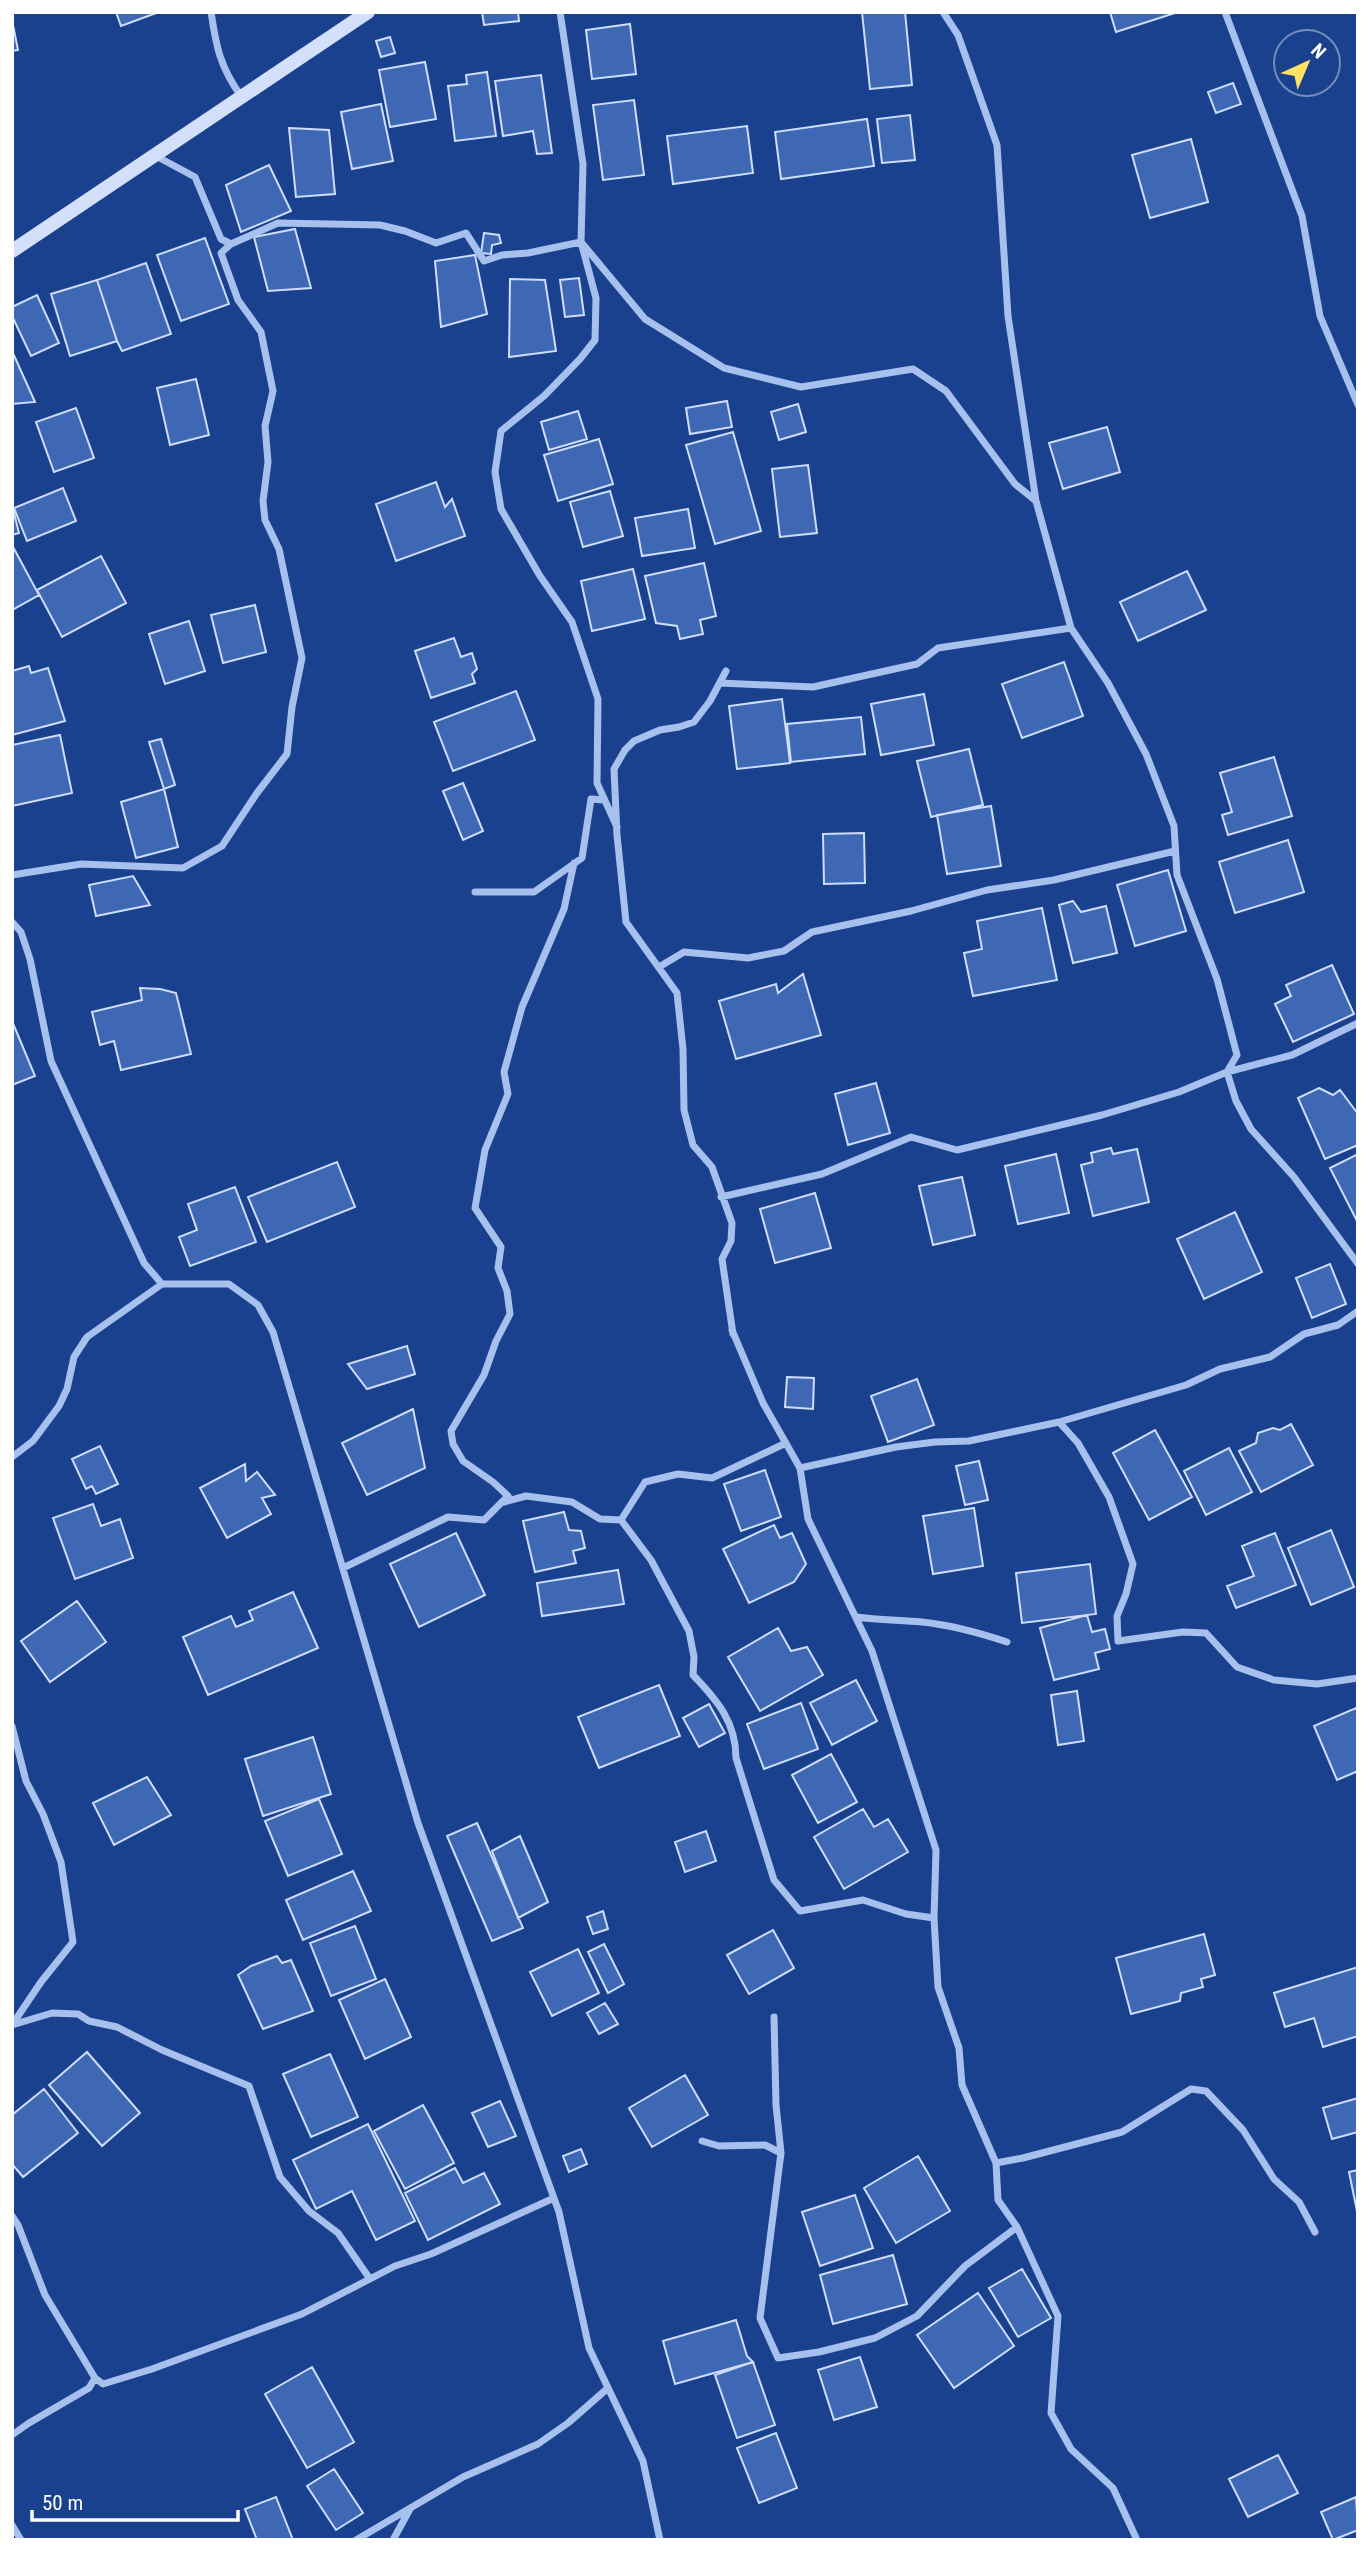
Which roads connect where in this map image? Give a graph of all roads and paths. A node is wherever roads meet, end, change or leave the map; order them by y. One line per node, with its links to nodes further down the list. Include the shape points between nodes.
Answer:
1 (211, 12): 6 (street, via 219,59)
2 (368, 12): 6 (street)
3 (560, 12): 8 (street, via 583,164)
4 (943, 12): 12 (street, via 958,35 997,145 1008,316)
5 (1224, 12): 11 (street, via 1302,216 1320,316)
6 (241, 96): 7 (street)
7 (154, 155): 9 (street, via 195,177 221,239); 10 (street)
8 (581, 242): 9 (street, via 484,261 466,233 436,243 380,225 278,223); 12 (street, via 645,319 724,368 801,387 913,369 946,391 1015,484); 16 (street, via 596,298 595,340 544,396 501,431 495,472 501,509 572,622 598,699 597,783)
9 (231, 244): 20 (street, via 221,253 238,300 261,332 273,391 265,426 265,520 279,549 302,658 287,754 222,846 183,867 81,864)
10 (12, 251)
11 (1358, 405)
12 (1036, 501): 13 (street)
13 (1070, 628): 15 (street, via 938,648 917,664 813,687); 18 (street, via 1108,683 1146,754 1174,826)
14 (726, 671): 15 (street)
15 (720, 683): 17 (street, via 694,722 660,730 625,750 614,769)
16 (604, 800): 17 (street); 19 (street, via 591,799 582,858)
17 (617, 827): 23 (street, via 626,922)
18 (1175, 851): 23 (street, via 812,932 784,951 748,958 684,952); 25 (street, via 1177,875 1217,979 1237,1055)
19 (575, 863): 21 (street, via 534,892); 34 (street, via 564,909 522,1007 504,1072 508,1094 485,1150 475,1208 501,1247 498,1268 510,1314 484,1375 451,1431 463,1461 508,1496)
20 (12, 875)
21 (475, 892)
22 (12, 922): 28 (street, via 21,932 30,959 51,1060 144,1263)
23 (659, 967): 26 (street, via 677,993 684,1110 693,1145 712,1167)
24 (1358, 1023): 25 (street, via 1292,1055)
25 (1227, 1072): 26 (street, via 1179,1092 1067,1124 957,1150 911,1138 822,1174); 27 (street, via 1251,1129 1294,1177)
26 (721, 1197): 31 (street, via 732,1223 731,1241 722,1259 733,1333)
27 (1358, 1264)
28 (162, 1283): 32 (street, via 87,1337 74,1357 59,1406 33,1441); 36 (street, via 229,1284 258,1305 277,1344)
29 (1358, 1311): 30 (street, via 1338,1325 1304,1334 1270,1357)
30 (1059, 1422): 33 (street, via 969,1441 895,1447); 39 (street, via 1078,1443 1109,1497 1133,1564 1117,1616 1118,1641 1206,1633 1237,1667 1273,1680 1317,1684)
31 (786, 1443): 33 (street); 35 (street, via 712,1478 678,1474 645,1482)
32 (12, 1457)
33 (800, 1468): 37 (street, via 808,1519)
34 (500, 1504): 35 (street, via 526,1496 572,1502 600,1519); 36 (street, via 484,1520 448,1517)
35 (621, 1520): 41 (street, via 651,1560 689,1631 694,1675 726,1714 774,1880 800,1911 863,1900)
36 (343, 1568): 47 (street, via 418,1823)
37 (856, 1617): 38 (street, via 923,1622); 41 (street, via 872,1651 936,1850)
38 (1007, 1642)
39 (1358, 1678)
40 (12, 1726): 43 (street, via 26,1781 61,1862 73,1942)
41 (934, 1918): 46 (street, via 939,1987 959,2048 962,2085)
42 (774, 2017): 45 (street)
43 (12, 2025): 51 (street, via 52,2013 78,2014 249,2086 280,2176 309,2211 338,2233)
44 (702, 2141): 45 (street, via 719,2146 765,2145)
45 (781, 2153): 49 (street, via 760,2318 778,2358 875,2338 917,2316 965,2266)
46 (996, 2163): 49 (street, via 998,2200); 50 (street, via 1122,2132 1191,2089 1206,2091 1242,2130 1274,2179 1299,2202)
47 (554, 2198): 51 (street); 53 (street, via 590,2348)
48 (12, 2216): 52 (street, via 45,2295)
49 (1017, 2227): 61 (street, via 1058,2316 1051,2413 1071,2449 1114,2488)
50 (1315, 2232)
51 (370, 2279): 52 (street, via 302,2314 205,2350 103,2384)
52 (95, 2378): 54 (street, via 89,2388)
53 (608, 2388): 55 (street, via 538,2444 463,2477); 60 (street, via 643,2461)
54 (12, 2435)
55 (411, 2508): 58 (street); 59 (street)
56 (12, 2525): 57 (street)
57 (21, 2540)
58 (356, 2540)
59 (393, 2540)
60 (660, 2540)
61 (1137, 2540)

